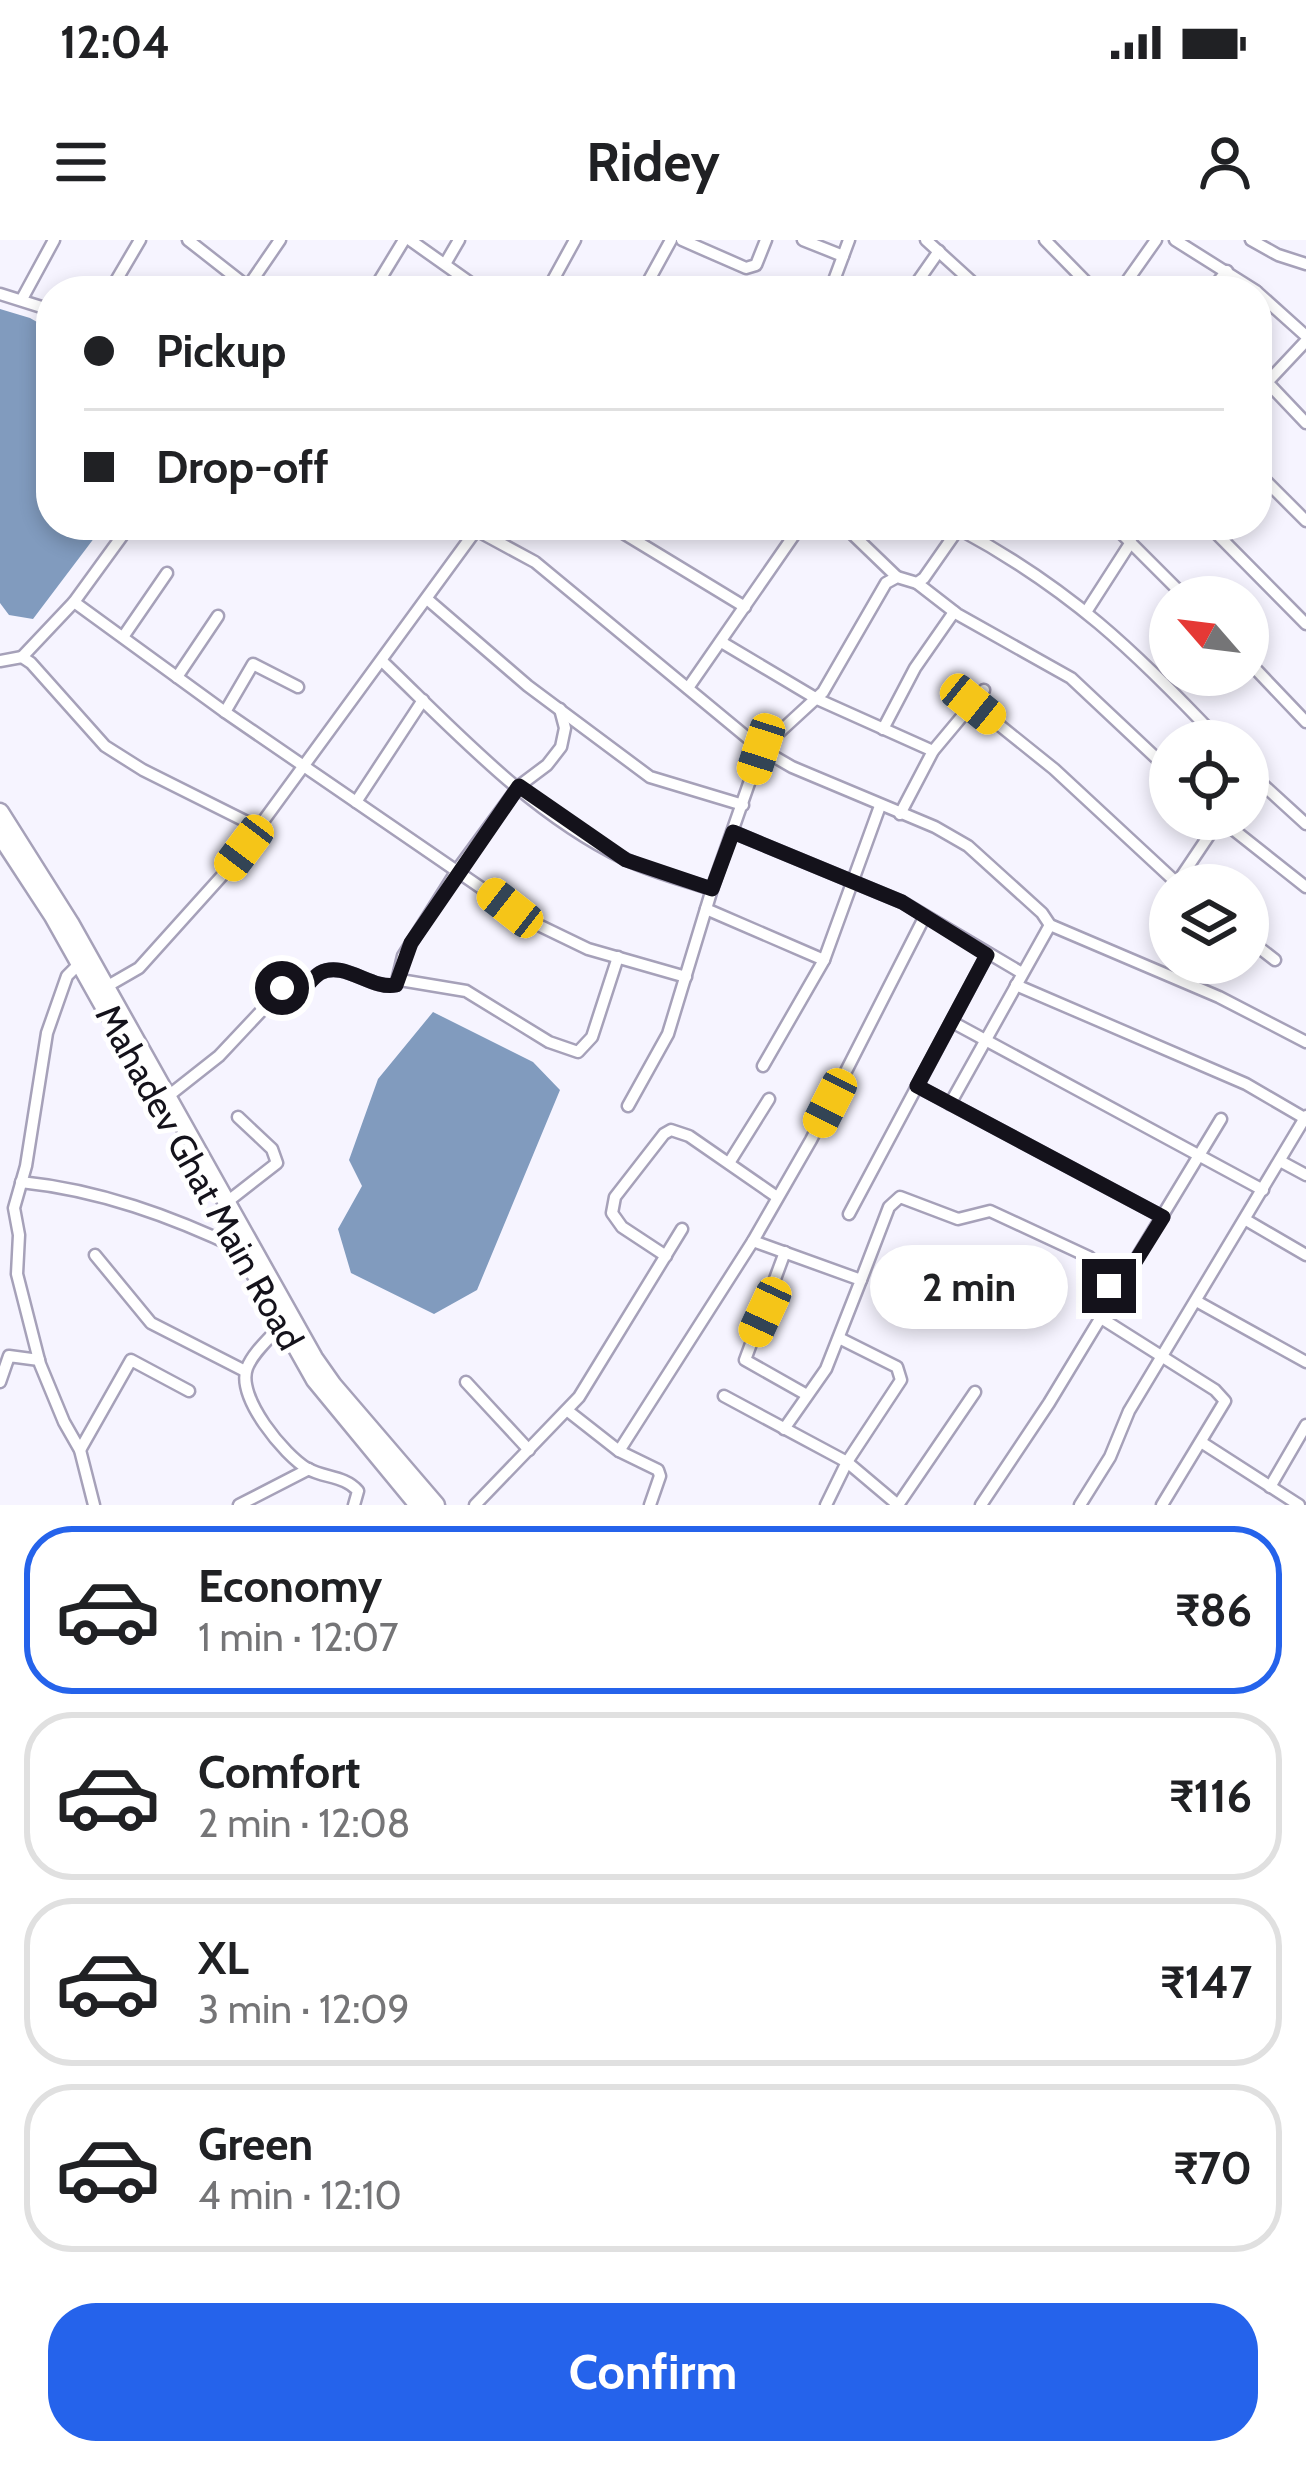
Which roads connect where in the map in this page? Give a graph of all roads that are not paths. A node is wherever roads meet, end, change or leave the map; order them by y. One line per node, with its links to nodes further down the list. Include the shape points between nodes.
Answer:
1 (54, 240): 38 (street)
2 (140, 240): 23 (street)
3 (188, 240): 24 (street)
4 (280, 240): 25 (street)
5 (407, 240): 20 (street); 26 (street)
6 (459, 240): 20 (street)
7 (575, 240): 28 (street)
8 (671, 240): 29 (street)
9 (682, 240): 10 (street, via 746,268 756,266)
10 (766, 240)
11 (803, 240): 19 (street)
12 (849, 240): 19 (street)
13 (926, 240): 18 (street)
14 (1045, 240): 33 (street)
15 (1156, 240): 34 (street)
16 (1175, 240): 22 (street)
17 (1251, 240): 21 (street)
18 (939, 251): 31 (street); 32 (street)
19 (843, 256): 30 (street)
20 (446, 264): 27 (street)
21 (1306, 265)
22 (1227, 271): 35 (street); 36 (street)
23 (119, 276)
24 (232, 276)
25 (258, 276)
26 (383, 276)
27 (462, 276)
28 (555, 276)
29 (651, 276)
30 (836, 276)
31 (922, 276)
32 (966, 276)
33 (1080, 276)
34 (1131, 276)
35 (1223, 276)
36 (1234, 276)
37 (0, 294): 38 (street)
38 (22, 299): 39 (street)
39 (36, 304)
40 (1272, 306): 41 (street)
41 (1306, 339): 42 (street)
42 (1272, 376)
43 (1272, 387): 44 (street)
44 (1306, 423)
45 (1272, 487): 46 (street)
46 (1306, 521)
47 (119, 540): 62 (street)
48 (469, 540): 61 (street)
49 (498, 540): 76 (street)
50 (635, 540): 63 (street)
51 (791, 540): 63 (street)
52 (862, 540): 59 (street)
53 (952, 540): 60 (street)
54 (982, 540): 65 (street)
55 (1223, 540): 67 (street)
56 (1131, 542): 58 (street); 65 (street)
57 (167, 573): 68 (street)
58 (1164, 576)
59 (897, 577): 60 (street); 78 (street, via 876,597)
60 (917, 583): 64 (street)
61 (427, 598): 71 (street); 81 (street)
62 (74, 602): 68 (street); 70 (street)
63 (746, 607): 69 (street)
64 (954, 612): 85 (street); 88 (street, via 1071,678)
65 (1086, 612): 83 (street)
66 (218, 616): 73 (street)
67 (1306, 624)
68 (123, 637): 73 (street)
69 (723, 643): 76 (street); 78 (street)
70 (22, 656): 72 (street); 98 (street, via 105,746)
71 (382, 661): 79 (street); 89 (street)
72 (0, 662)
73 (177, 677): 82 (street)
74 (1269, 683): 84 (street)
75 (298, 687): 82 (street, via 253,664)
76 (688, 688): 86 (street)
77 (984, 690): 80 (street)
78 (817, 699): 85 (street); 86 (street)
79 (423, 700): 90 (street); 92 (street)
80 (973, 704): 87 (street); 102 (street)
81 (560, 710): 90 (street, via 561,747); 93 (street, via 650,777)
82 (225, 712): 89 (street)
83 (1200, 720)
84 (1306, 722)
85 (883, 729): 87 (street)
86 (761, 749): 93 (street); 94 (street)
87 (933, 751): 96 (street)
88 (1149, 751)
89 (302, 764): 92 (street); 98 (street)
90 (519, 786): 103 (street); 106 (street, via 626,860)
91 (1269, 790): 97 (street)
92 (356, 802): 103 (street)
93 (743, 805): 99 (street)
94 (880, 806): 96 (street); 104 (street)
95 (0, 812): 113 (street)
96 (900, 814): 109 (street, via 968,846)
97 (1306, 824)
98 (259, 829): 120 (street, via 149,958)
99 (733, 832): 104 (street); 106 (street)
100 (0, 835): 113 (street, Mahadev Ghat Main Road)
101 (1247, 840): 105 (street)
102 (1156, 864)
103 (458, 869): 112 (street, via 544,928); 118 (street, via 403,956)
104 (854, 880): 108 (street); 114 (street)
105 (1306, 886)
106 (712, 889): 107 (street)
107 (706, 909): 114 (street); 117 (street)
108 (925, 916): 110 (street); 140 (street)
109 (1050, 925): 116 (street); 123 (street)
110 (987, 955): 116 (street); 121 (street)
111 (1269, 955): 115 (street)
112 (618, 957): 117 (street); 118 (street, via 592,1037 578,1052 466,991)
113 (84, 960): 120 (street); 137 (street, via 68,976 47,1033); 148 (street, Mahadev Ghat Main Road)
114 (824, 960): 124 (street)
115 (1275, 960)
116 (1022, 973): 119 (street)
117 (686, 977): 129 (street, via 662,1048)
118 (400, 980): 126 (street, via 382,987 332,971 299,993 282,988 219,1056)
119 (1016, 986): 122 (street); 131 (street, via 1246,1084)
120 (106, 987): 126 (street)
121 (952, 1022): 122 (street); 125 (street)
122 (988, 1042): 128 (street); 133 (street)
123 (1306, 1042)
124 (763, 1066)
125 (917, 1086): 128 (street); 143 (street)
126 (166, 1096): 142 (street)
127 (769, 1099): 135 (street)
128 (950, 1104): 144 (street)
129 (628, 1106)
130 (238, 1118): 142 (street, via 277,1163)
131 (1306, 1118): 134 (street)
132 (1221, 1119): 133 (street)
133 (1199, 1157): 138 (street); 144 (street)
134 (1280, 1161): 136 (street); 138 (street)
135 (729, 1163): 140 (street); 152 (street, via 671,1130 615,1197 616,1222)
136 (1306, 1175)
137 (20, 1182): 141 (street); 148 (street, via 170,1217)
138 (1263, 1190): 145 (street)
139 (0, 1197): 141 (street)
140 (777, 1197): 147 (street)
141 (14, 1198): 160 (street, via 17,1274)
142 (227, 1202): 183 (street, via 326,1376)
143 (849, 1214)
144 (1163, 1217): 154 (street)
145 (1246, 1220): 151 (street); 155 (street)
146 (682, 1229): 152 (street)
147 (753, 1241): 149 (street); 175 (street)
148 (242, 1250): 157 (street, Mahadev Ghat Main Road)
149 (785, 1252): 153 (street); 167 (street, via 745,1360)
150 (95, 1255): 162 (street, via 151,1323)
151 (1306, 1255)
152 (666, 1256): 169 (street)
153 (861, 1280): 154 (street, via 900,1197 958,1219 999,1214 1088,1257); 158 (street)
154 (1117, 1291): 156 (street)
155 (1198, 1302): 159 (street); 161 (street)
156 (1101, 1318): 159 (street); 188 (street)
157 (282, 1324): 162 (street); 182 (street, Mahadev Ghat Main Road, via 321,1388)
158 (839, 1338): 167 (street); 176 (street, via 902,1372)
159 (1165, 1357): 172 (street, via 1225,1401); 189 (street)
160 (39, 1360): 163 (street, via 9,1356); 173 (street)
161 (1306, 1362)
162 (245, 1371): 177 (street, via 268,1432)
163 (0, 1382)
164 (466, 1382): 174 (street)
165 (189, 1390): 173 (street, via 131,1360)
166 (975, 1392): 187 (street)
167 (807, 1395): 171 (street)
168 (724, 1396): 171 (street)
169 (568, 1411): 174 (street); 175 (street)
170 (1306, 1425): 178 (street)
171 (784, 1429): 176 (street)
172 (1202, 1442): 178 (street); 190 (street)
173 (80, 1450): 179 (street)
174 (529, 1450): 184 (street)
175 (619, 1451): 185 (street, via 658,1470)
176 (847, 1462): 186 (street); 187 (street)
177 (309, 1469): 180 (street); 181 (street, via 353,1484)
178 (1270, 1487): 191 (street)
179 (94, 1505)
180 (238, 1505)
181 (354, 1505)
182 (418, 1505)
183 (436, 1505)
184 (475, 1505)
185 (650, 1505)
186 (826, 1505)
187 (898, 1505)
188 (981, 1505)
189 (1080, 1505)
190 (1162, 1505)
191 (1299, 1505)

